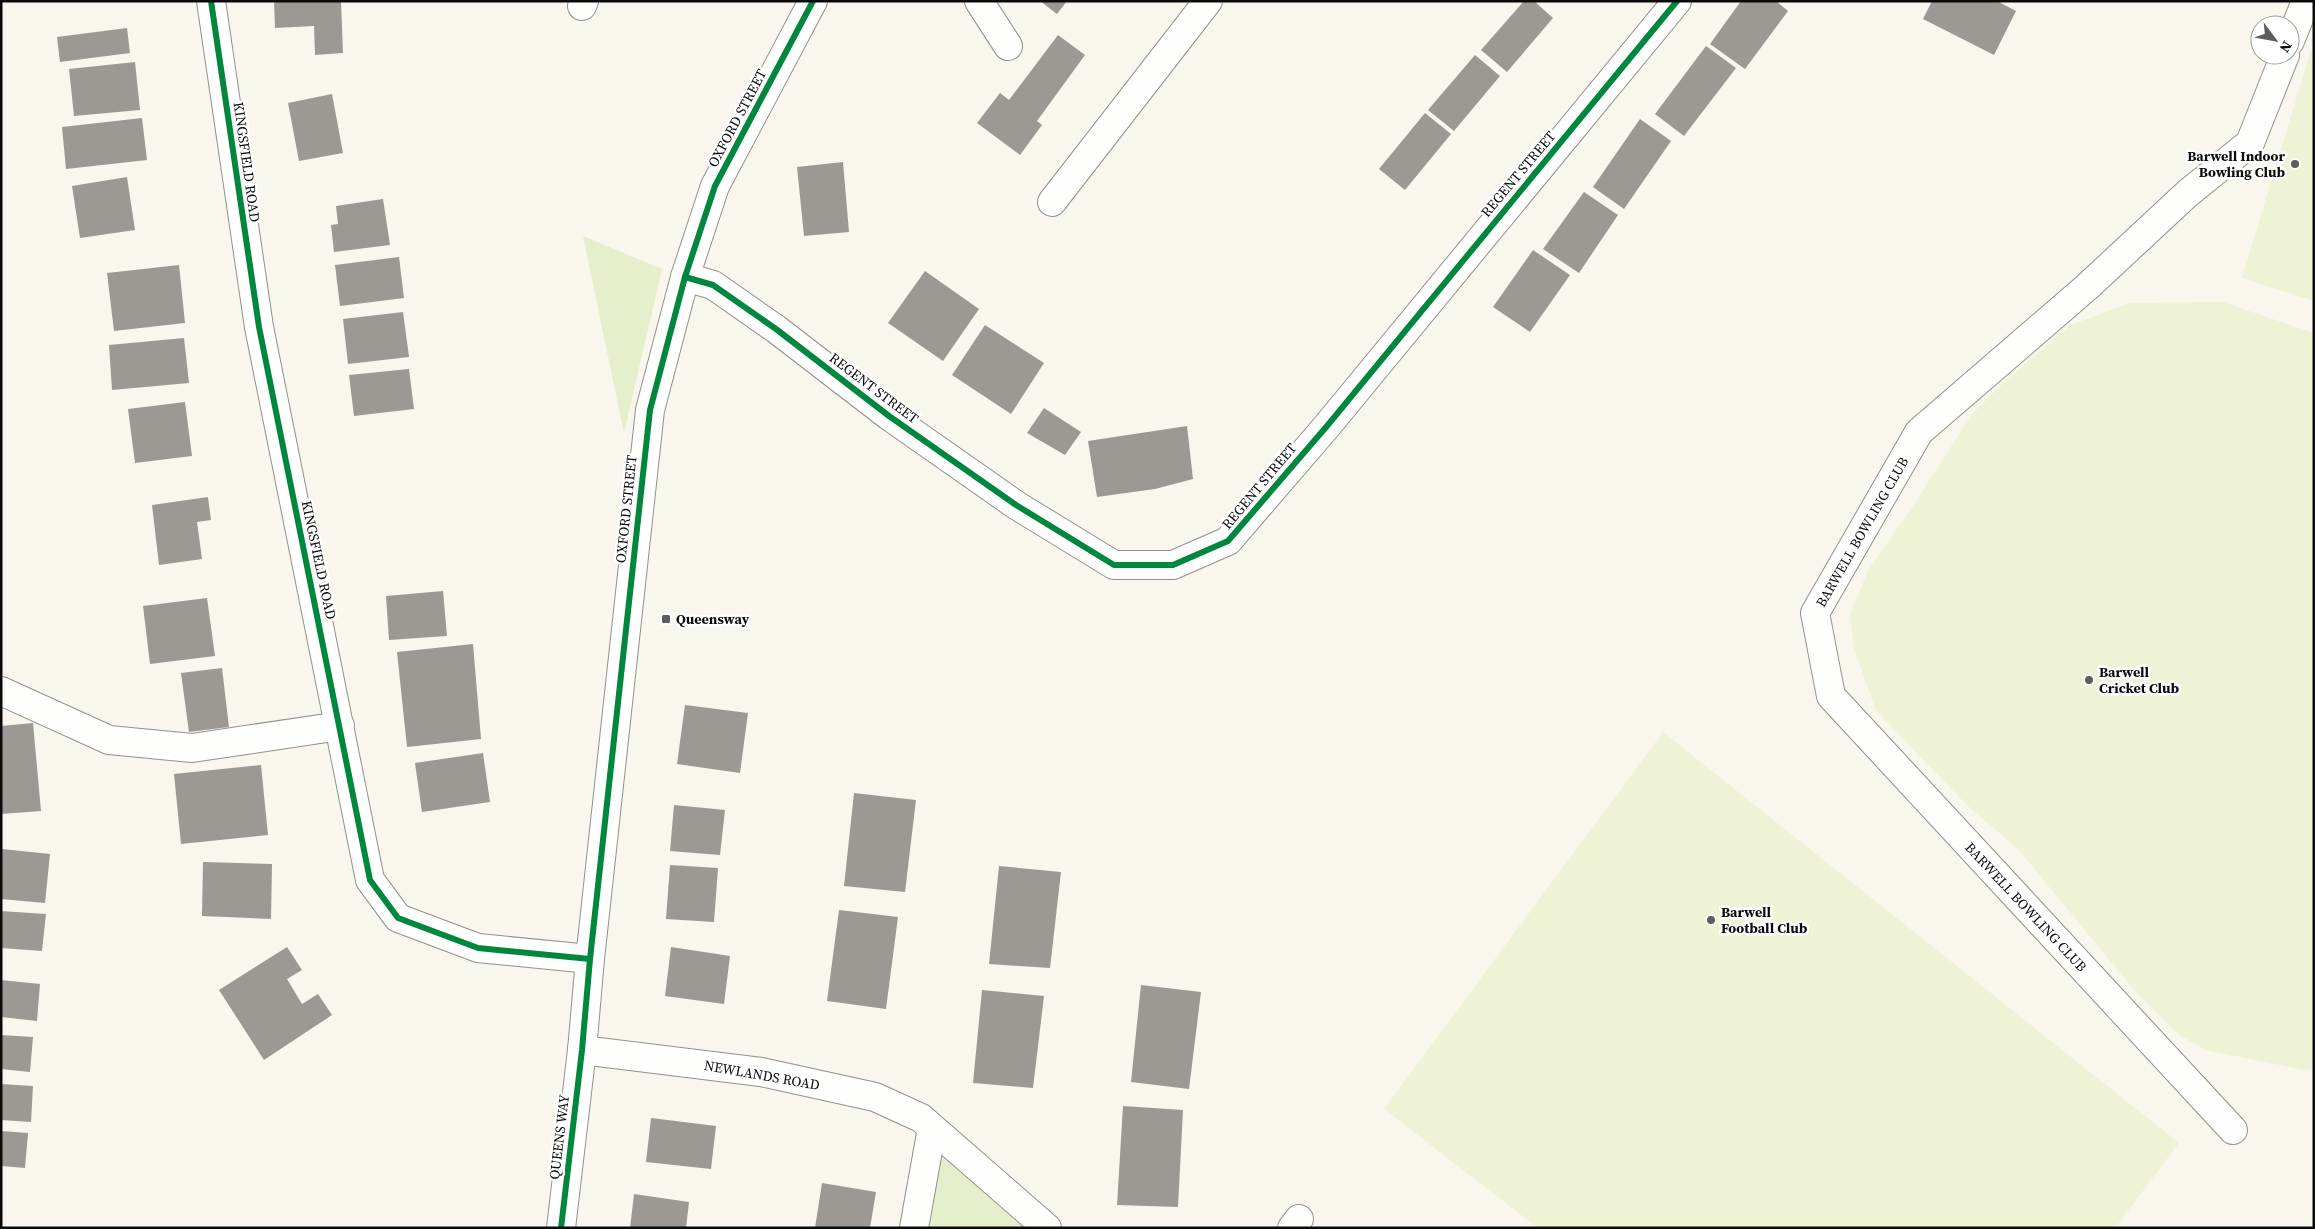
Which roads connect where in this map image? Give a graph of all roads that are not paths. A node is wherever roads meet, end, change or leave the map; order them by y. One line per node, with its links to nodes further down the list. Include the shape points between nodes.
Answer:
1 (211, 1): 13 (street, KINGSFIELD ROAD, via 259,327)
2 (813, 1): 11 (street, OXFORD STREET, via 715,186)
3 (979, 1): 8 (street)
4 (1208, 1): 10 (street)
5 (1677, 1): 11 (street, REGENT STREET, via 1228,541 1173,565 1114,565 1016,505 889,416 713,285)
6 (2306, 1): 7 (street)
7 (2300, 16)
8 (1008, 46)
9 (2281, 65): 17 (street, BARWELL BOWLING CLUB, via 2250,143 2188,193 2087,287 1918,432 1816,613 1832,696)
10 (1052, 202)
11 (685, 277): 14 (street, OXFORD STREET, via 650,410)
12 (1, 691): 13 (street, via 109,740 192,748)
13 (340, 726): 14 (street, KINGSFIELD ROAD, via 370,880 398,918 478,948)
14 (590, 959): 15 (street, OXFORD STREET)
15 (582, 1050): 16 (street, NEWLANDS ROAD, via 761,1072 876,1097 921,1118); 18 (street, QUEENS WAY)
16 (932, 1128): 19 (street); 20 (street, NEWLANDS ROAD)
17 (2233, 1130)
18 (561, 1228)
19 (914, 1228)
20 (1047, 1228)

